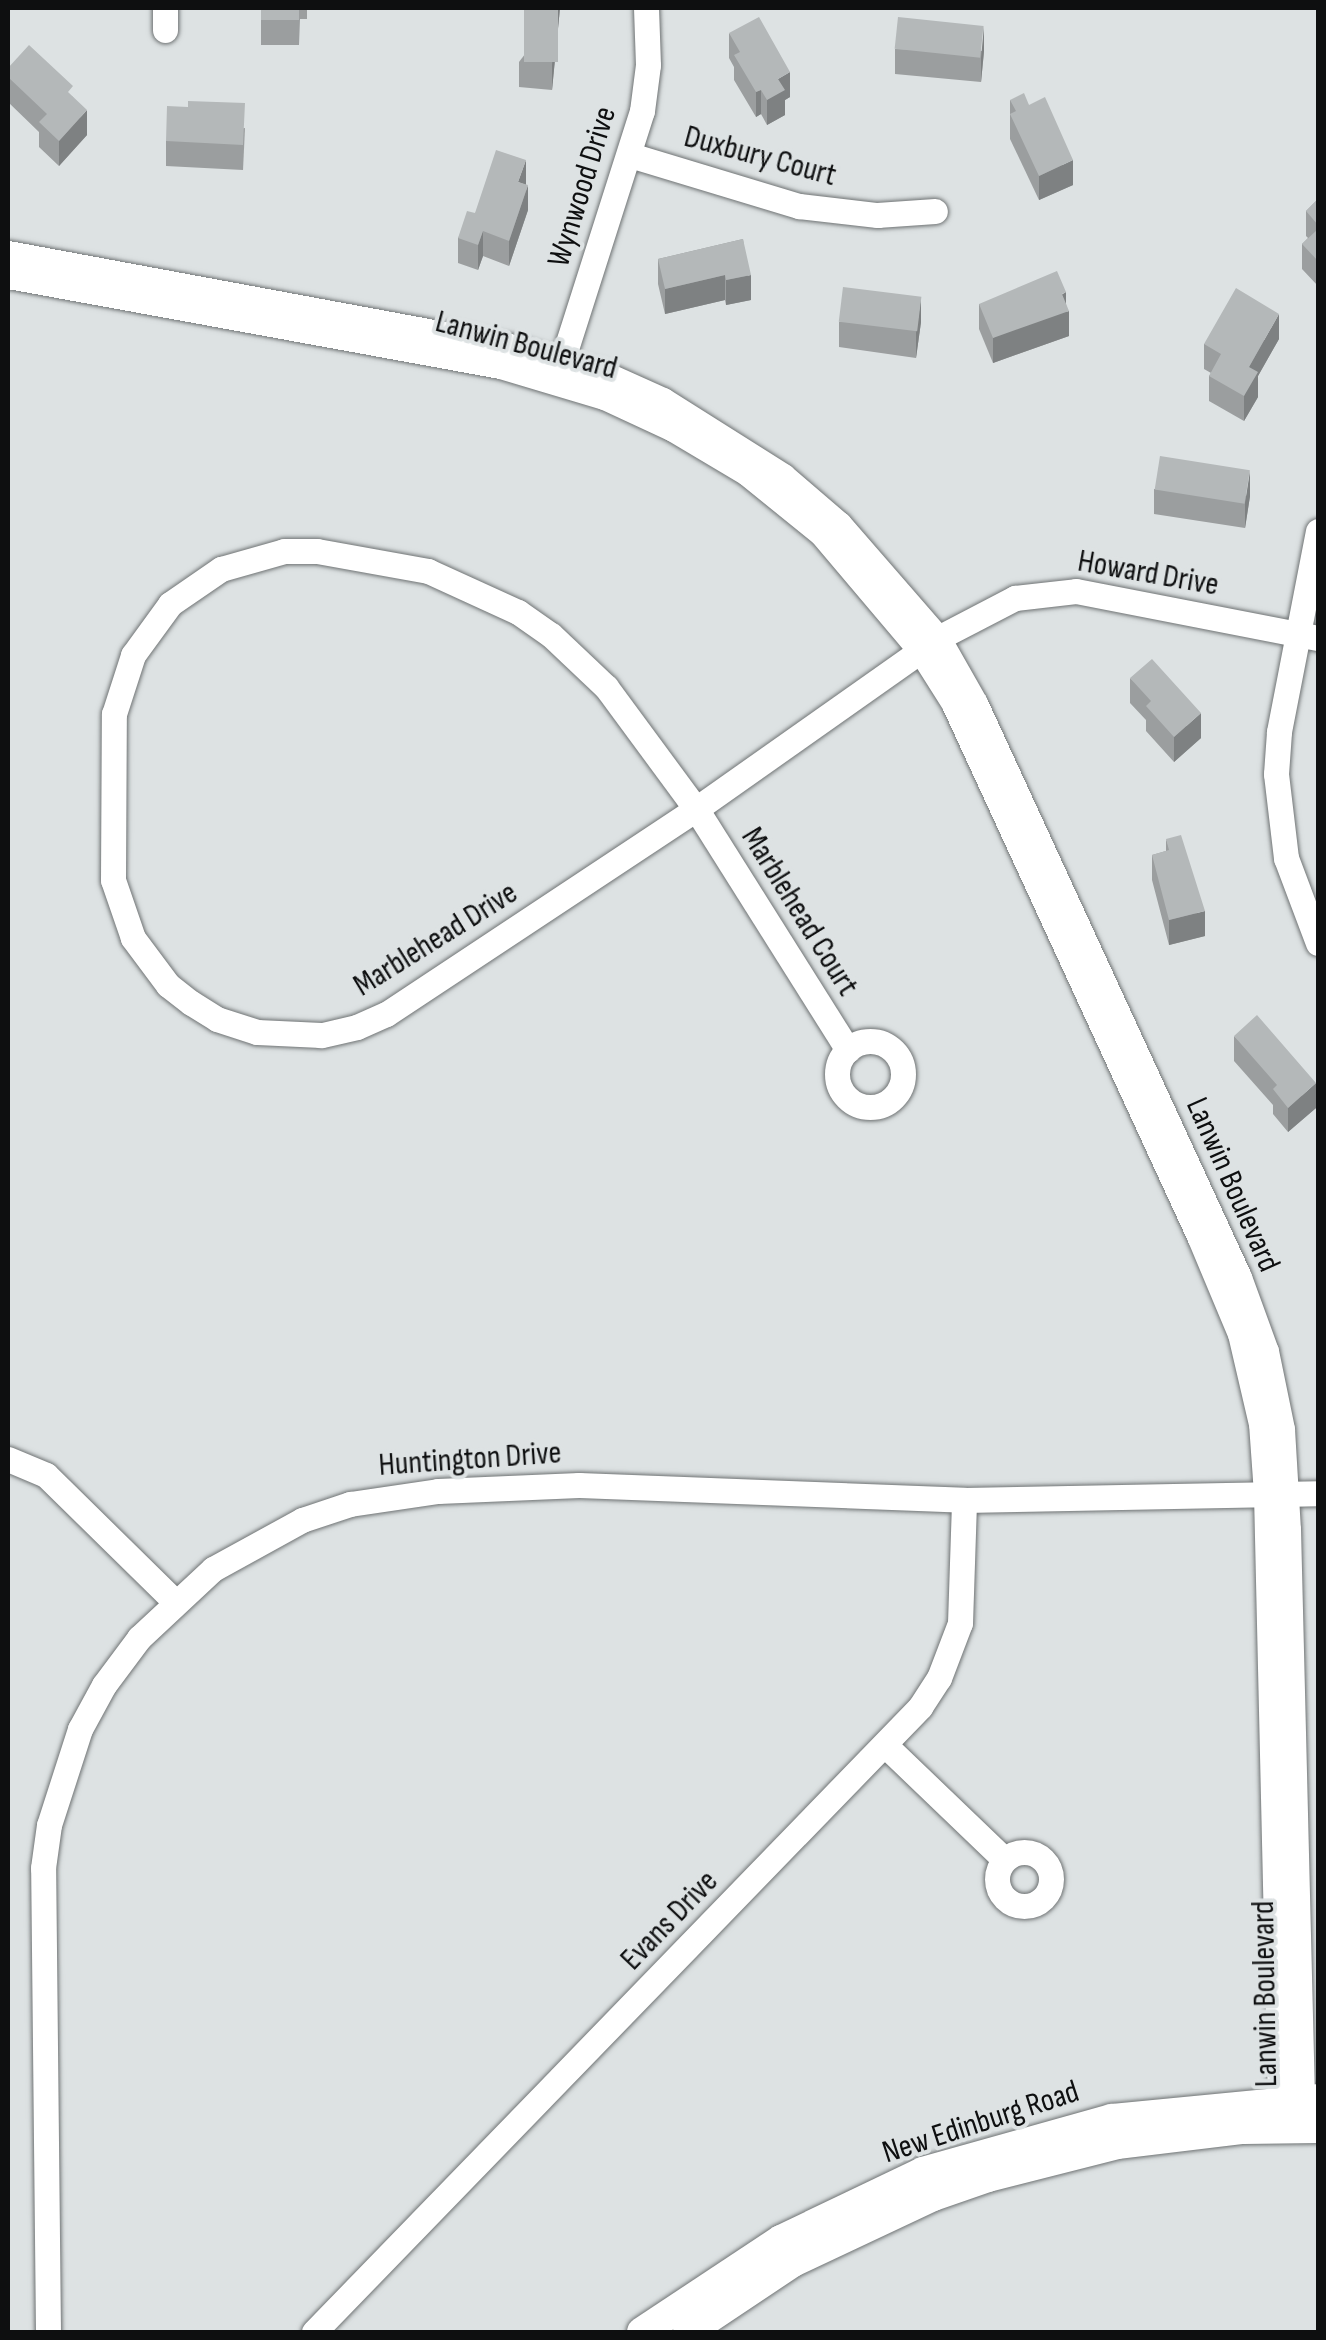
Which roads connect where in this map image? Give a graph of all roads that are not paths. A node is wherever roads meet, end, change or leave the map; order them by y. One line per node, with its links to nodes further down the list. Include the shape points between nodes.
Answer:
1 (646, 8): 2 (street, Wynwood Drive, via 648,66)
2 (630, 155): 3 (street, Duxbury Court, via 800,206 878,215); 6 (street, Wynwood Drive)
3 (935, 211)
4 (8, 253): 6 (street, Lanwin Boulevard)
5 (8, 276): 6 (street, Lanwin Boulevard, via 500,366)
6 (559, 370): 9 (street, Lanwin Boulevard, via 663,400 783,476 839,524)
7 (1318, 530): 8 (street)
8 (1308, 636): 9 (street, Howard Drive, via 1076,591 1015,598); 11 (street, via 1278,732 1278,817 1298,899)
9 (929, 644): 10 (street, Marblehead Drive); 14 (street, Lanwin Boulevard, via 1240,1334)
10 (696, 810): 10 (street, Marblehead Drive, via 386,1014 322,1035 257,1032 218,1019 168,985 122,915 110,854 114,714 146,632 195,583 252,557 317,551 428,572 535,624 606,687); 12 (street, Marblehead Court)
11 (1318, 943)
12 (848, 1050)
13 (8, 1459): 17 (street, via 46,1476)
14 (1276, 1493): 15 (street, Huntington Drive); 16 (street, Huntington Drive); 20 (street, Lanwin Boulevard)
15 (1318, 1493)
16 (964, 1500): 17 (street, Huntington Drive, via 579,1485 399,1494 302,1520 256,1542); 18 (street, Evans Drive, via 964,1589 951,1653 920,1707)
17 (174, 1601): 21 (street, Huntington Drive, via 104,1685 80,1729 48,1825 42,1868)
18 (885, 1745): 19 (street); 22 (street, Evans Drive)
19 (1004, 1860)
20 (1302, 2111): 23 (main road, New Edinburg Road, via 1112,2119 923,2172 781,2240); 24 (main road, New Edinburg Road, via 1117,2144 933,2196 793,2262)
21 (48, 2332)
22 (314, 2332)
23 (642, 2332)
24 (688, 2332)

